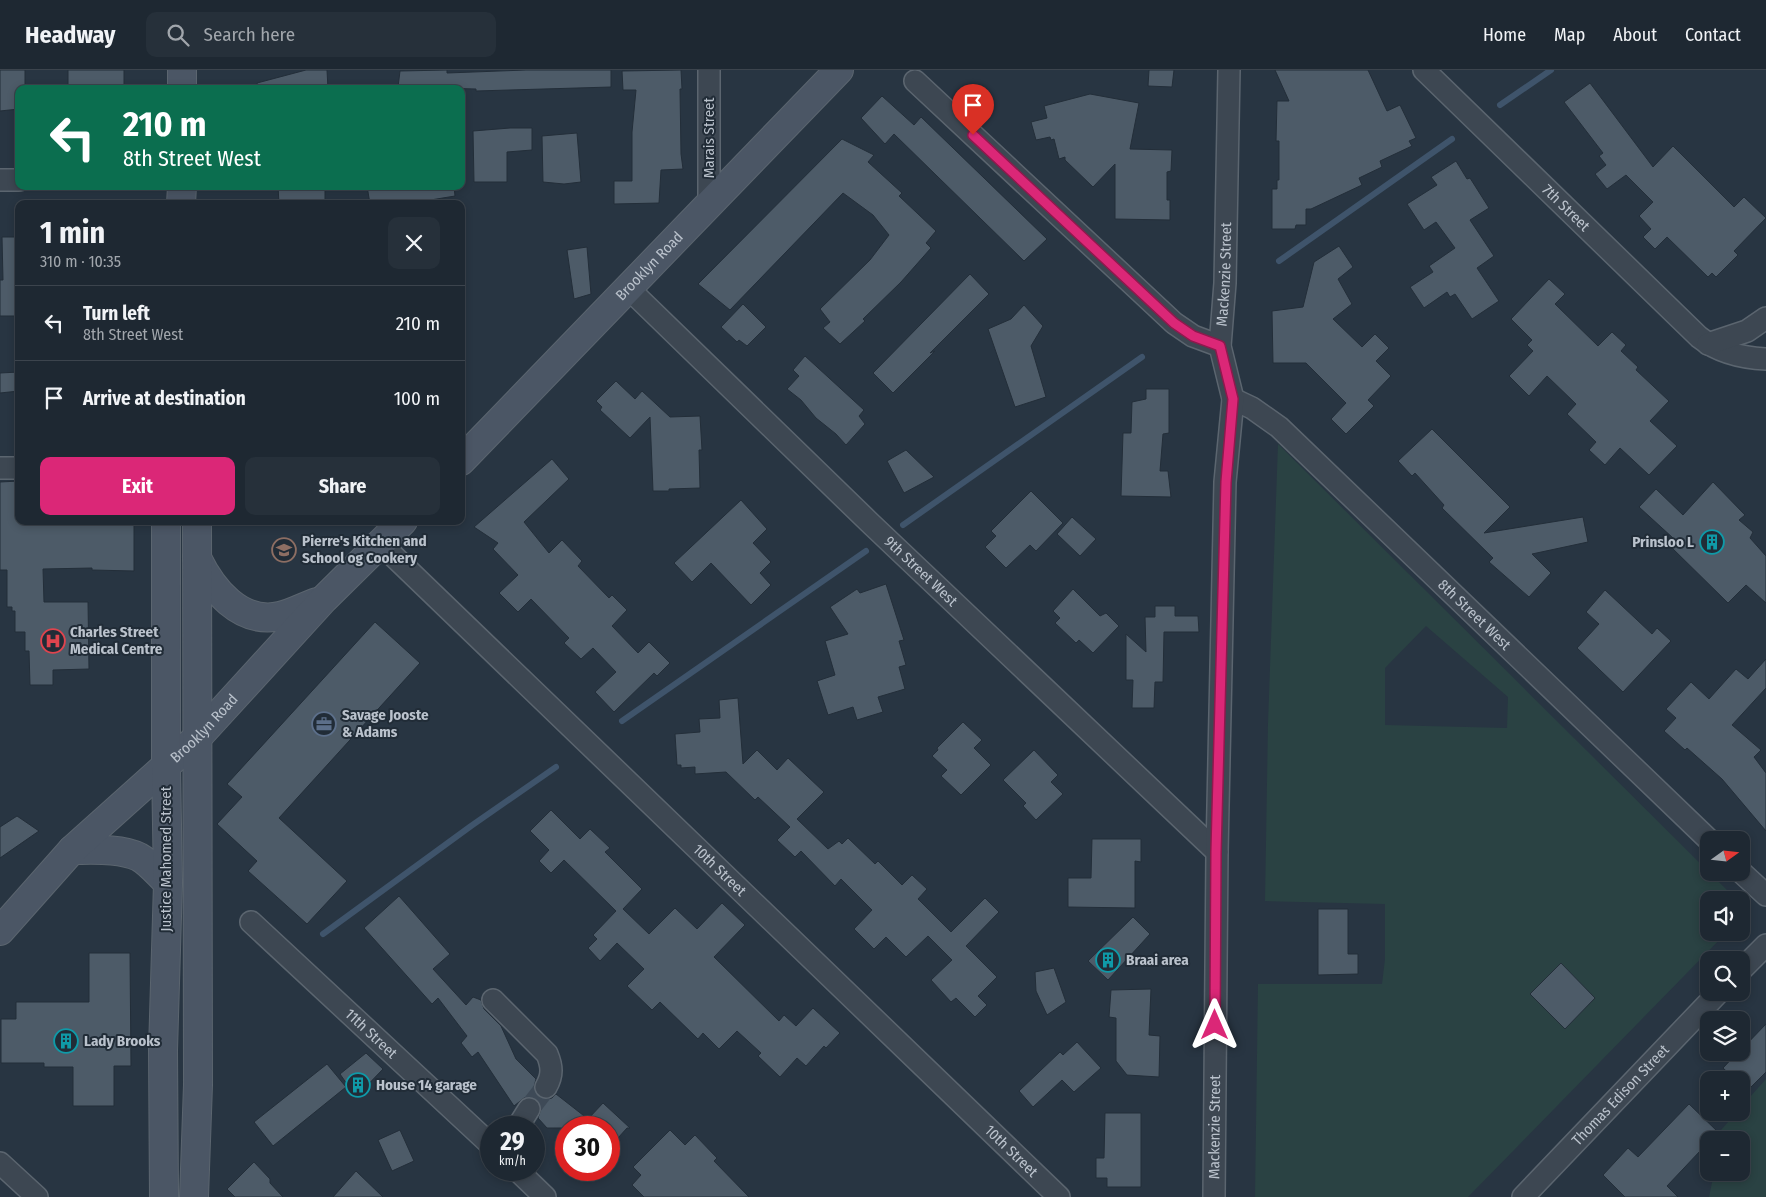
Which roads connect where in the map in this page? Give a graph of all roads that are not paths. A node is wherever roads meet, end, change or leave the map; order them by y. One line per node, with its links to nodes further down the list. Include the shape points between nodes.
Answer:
1 (182, 70): 7 (main road)
2 (708, 70): 10 (street, Marais Street)
3 (839, 70): 10 (main road, Brooklyn Road)
4 (1229, 70): 14 (street, Mackenzie Street, via 1225,284)
5 (1424, 70): 13 (street, 7th Street)
6 (915, 81): 14 (street, via 1174,323 1193,336)
7 (182, 85)
8 (0, 180): 9 (street)
9 (15, 180)
10 (709, 206): 11 (main road, Brooklyn Road)
11 (629, 289): 17 (main road, Brooklyn Road); 30 (street, 9th Street West)
12 (1766, 318): 13 (street, via 1747,331)
13 (1708, 344): 15 (street, 7th Street, via 1738,355)
14 (1220, 346): 16 (street, Mackenzie Street)
15 (1766, 359)
16 (1233, 399): 28 (street, 8th Street West, via 1279,427); 30 (street, Mackenzie Street, via 1226,482)
17 (465, 458)
18 (0, 468): 19 (street)
19 (15, 468)
20 (166, 525): 27 (main road, Justice Mahomed Street)
21 (196, 525): 24 (main road)
22 (399, 525): 23 (main road, Brooklyn Road)
23 (381, 544): 25 (main road, Brooklyn Road); 50 (street, 10th Street)
24 (197, 556): 25 (main road, via 206,576 227,601 258,616 280,616); 26 (main road)
25 (324, 599): 26 (main road, Brooklyn Road)
26 (198, 737): 27 (main road, Brooklyn Road); 48 (main road, via 198,1085)
27 (166, 766): 29 (main road, Brooklyn Road); 32 (main road, Justice Mahomed Street)
28 (1700, 831)
29 (72, 850): 32 (main road, via 123,852 138,857); 35 (main road, Brooklyn Road)
30 (1216, 852): 51 (street, Mackenzie Street)
31 (1750, 880): 33 (street)
32 (168, 883): 47 (main road, Justice Mahomed Street, via 163,1050)
33 (1766, 895)
34 (252, 922): 43 (street, 11th Street)
35 (0, 931)
36 (1766, 945): 37 (street)
37 (1750, 961)
38 (494, 1000): 40 (street, via 547,1054 552,1077)
39 (1711, 1001): 52 (street, Thomas Edison Street)
40 (546, 1087)
41 (529, 1109): 42 (street)
42 (524, 1116)
43 (480, 1135)
44 (0, 1164): 46 (street)
45 (528, 1181): 49 (street)
46 (37, 1197)
47 (164, 1197)
48 (194, 1197)
49 (545, 1197)
50 (1059, 1197)
51 (1214, 1197)
52 (1523, 1197)

